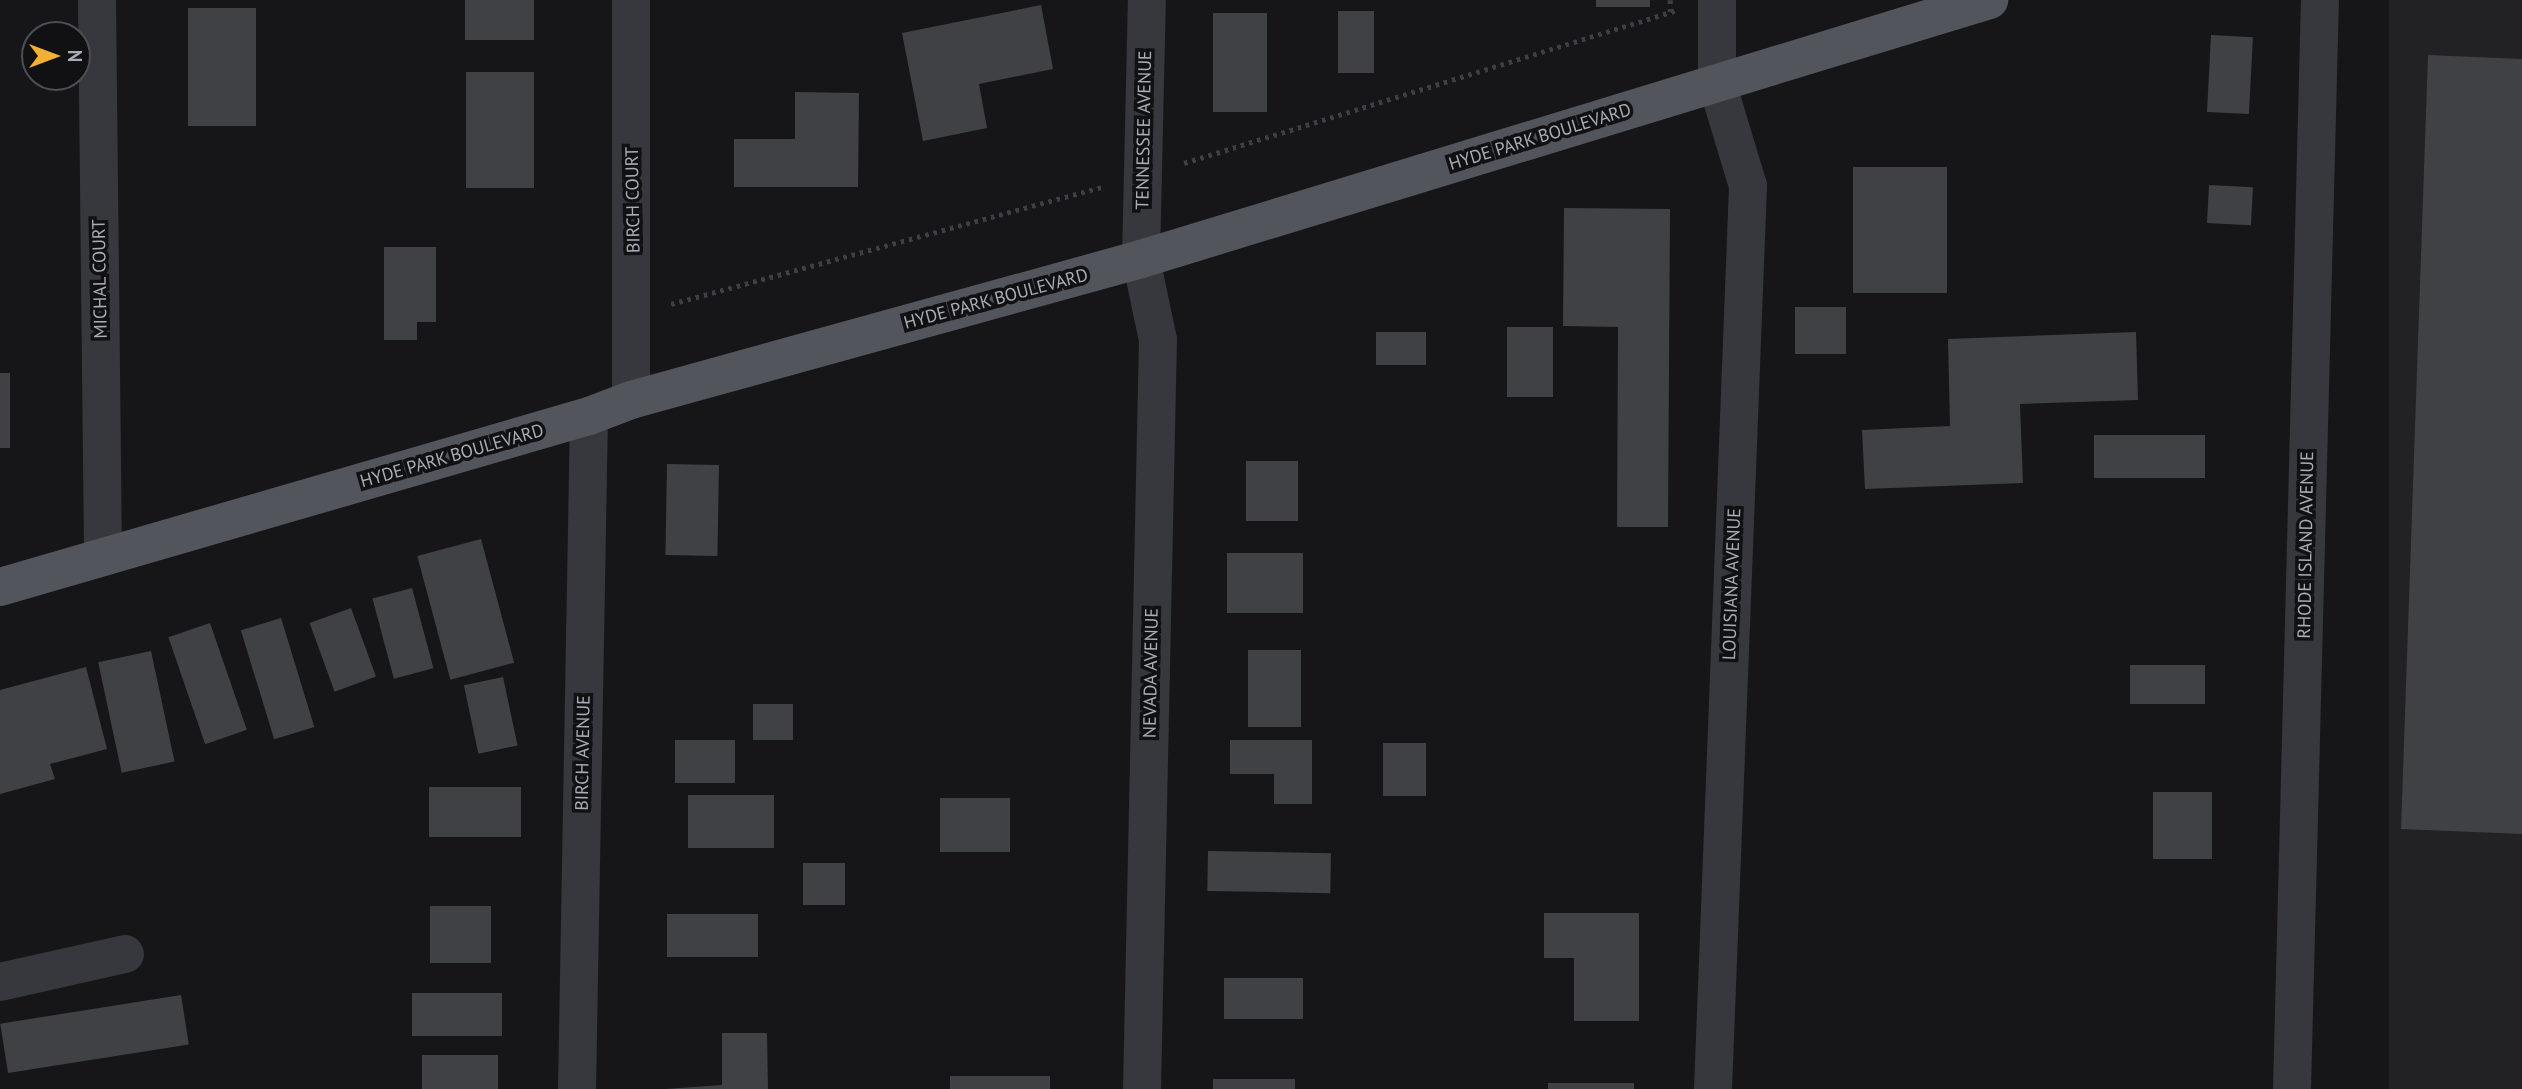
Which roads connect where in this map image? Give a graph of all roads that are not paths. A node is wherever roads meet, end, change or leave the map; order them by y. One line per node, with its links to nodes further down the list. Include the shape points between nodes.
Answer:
1 (97, 0): 11 (street, MICHAL COURT)
2 (631, 0): 9 (street, BIRCH COURT)
3 (1147, 0): 8 (street, TENNESSEE AVENUE)
4 (1717, 0): 7 (street, LOUISIANA AVENUE)
5 (1989, 0): 7 (main road, HYDE PARK BOULEVARD)
6 (2320, 0): 18 (street, RHODE ISLAND AVENUE)
7 (1717, 83): 8 (main road, HYDE PARK BOULEVARD); 17 (street, LOUISIANA AVENUE, via 1748,186)
8 (1141, 259): 9 (main road, HYDE PARK BOULEVARD); 16 (street, NEVADA AVENUE, via 1158,340)
9 (631, 400): 10 (main road, HYDE PARK BOULEVARD)
10 (589, 416): 11 (main road, HYDE PARK BOULEVARD); 15 (street, BIRCH AVENUE)
11 (103, 557): 12 (main road, HYDE PARK BOULEVARD)
12 (0, 587)
13 (125, 954): 14 (street)
14 (0, 982)
15 (577, 1089)
16 (1142, 1089)
17 (1713, 1089)
18 (2292, 1089)

